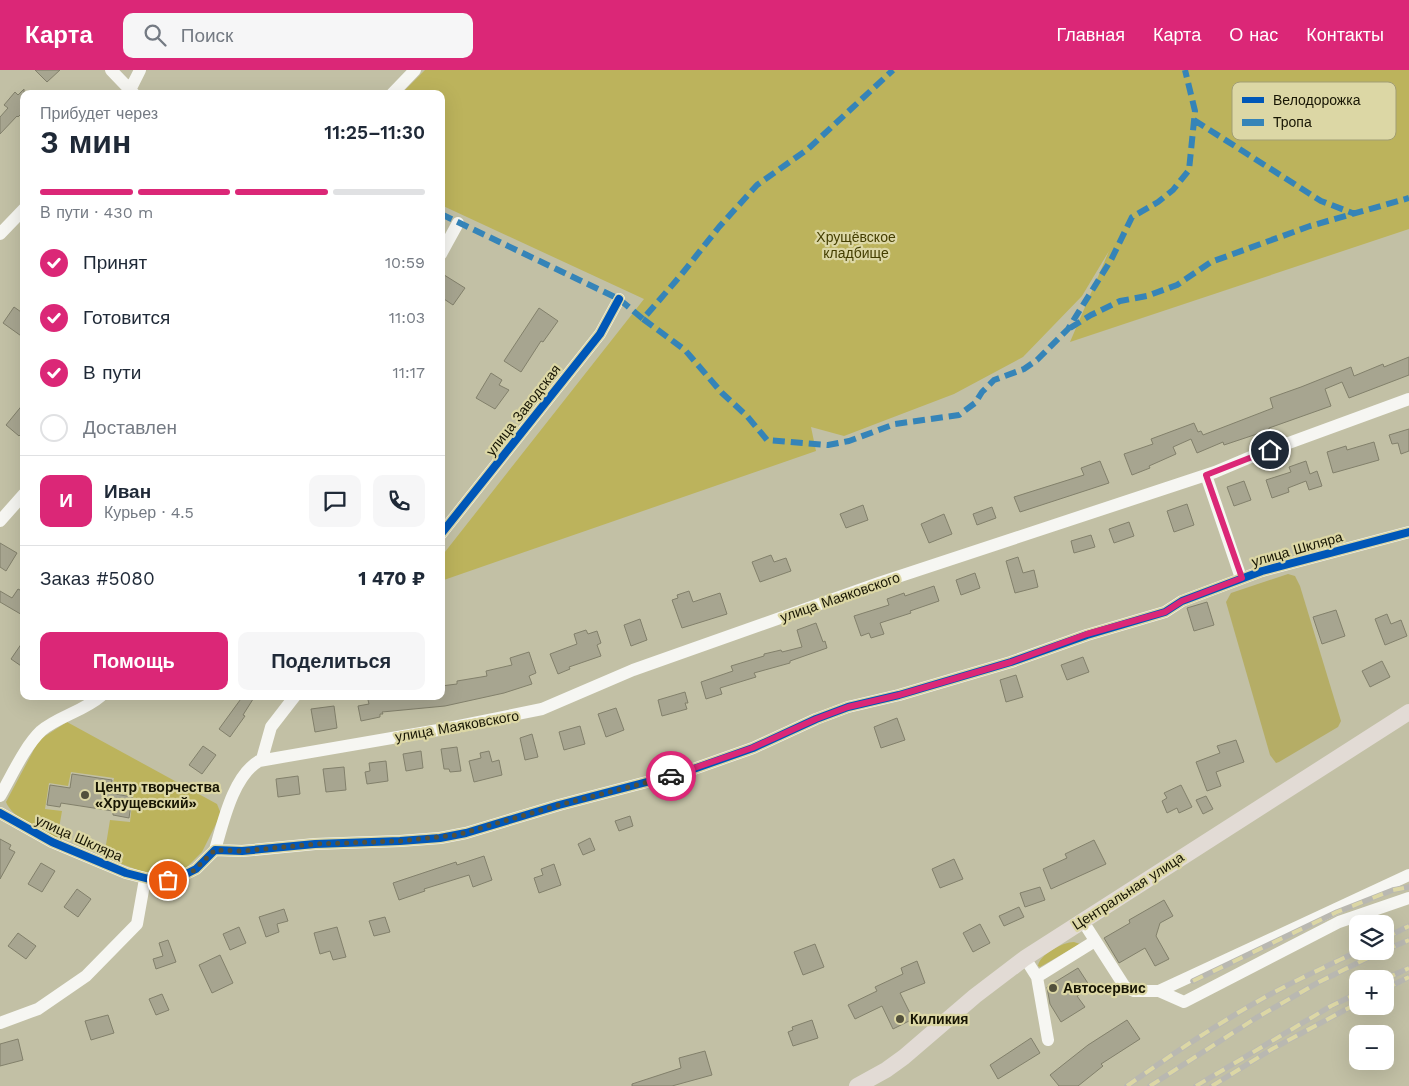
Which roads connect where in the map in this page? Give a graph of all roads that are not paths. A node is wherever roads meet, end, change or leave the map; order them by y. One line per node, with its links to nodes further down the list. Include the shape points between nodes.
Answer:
1 (111, 70): 4 (street)
2 (140, 70): 5 (street)
3 (415, 70): 6 (street)
4 (130, 90)
5 (133, 90)
6 (396, 90)
7 (20, 213): 9 (street)
8 (458, 223): 10 (street)
9 (0, 234)
10 (445, 247)
11 (619, 299): 16 (street, улица Заводская, via 600,334)
12 (1409, 399): 13 (street, улица Маяковского)
13 (1206, 475): 18 (street); 22 (street, улица Маяковского, via 879,582 633,670 556,704 444,729)
14 (20, 498): 15 (street)
15 (0, 521)
16 (445, 529)
17 (1409, 532): 18 (street, улица Шкляра)
18 (1242, 578): 25 (street, улица Шкляра, via 1182,601 1165,612 1087,634 1011,662 848,707 752,748 685,772 466,833 400,841)
19 (96, 700): 23 (street, via 42,730)
20 (292, 700): 22 (street, via 271,727)
21 (1409, 712): 29 (main road, Центральная улица)
22 (262, 759): 25 (street, via 248,769 234,792)
23 (0, 796)
24 (0, 813): 27 (street, улица Шкляра, via 52,842)
25 (215, 850): 27 (street, улица Шкляра, via 186,874 162,881)
26 (1409, 874): 33 (street)
27 (145, 879): 34 (street, via 137,924 86,976 38,1009)
28 (1409, 898): 33 (street, via 1339,922 1184,1002)
29 (1082, 920): 30 (street); 31 (main road, Центральная улица)
30 (1095, 941): 32 (street); 33 (street, via 1125,987 1134,991)
31 (1025, 958): 32 (street); 36 (main road, Центральная улица, via 904,1057)
32 (1037, 977): 35 (street)
33 (1160, 991)
34 (0, 1023)
35 (1048, 1040)
36 (857, 1086)

